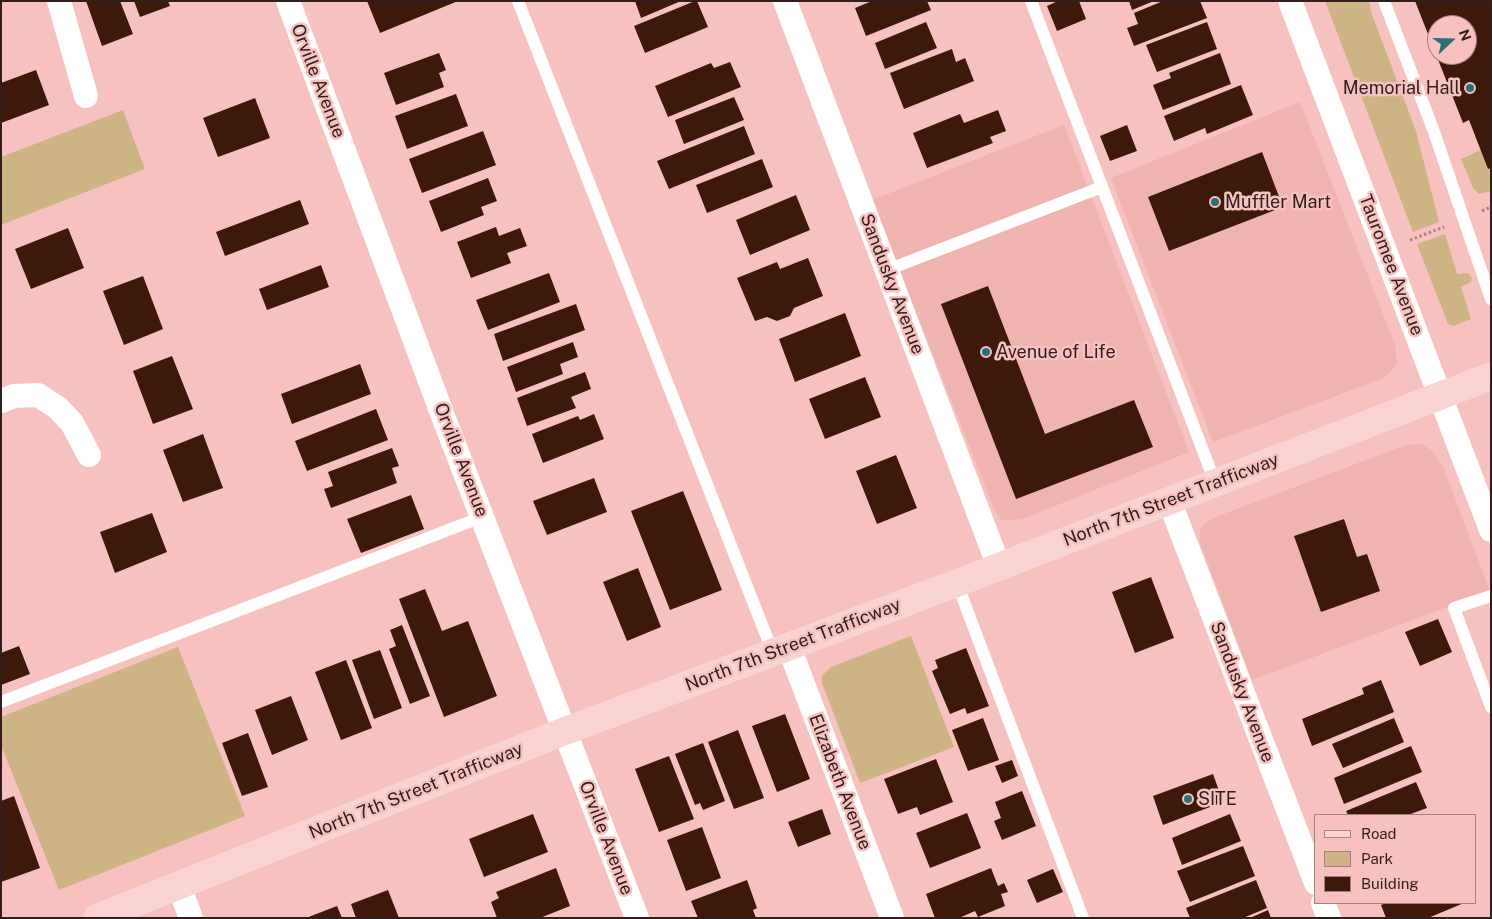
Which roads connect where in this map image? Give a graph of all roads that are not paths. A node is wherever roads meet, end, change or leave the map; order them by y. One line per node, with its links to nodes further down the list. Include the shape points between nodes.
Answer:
1 (59, 1): 8 (street)
2 (288, 1): 18 (street, Orville Avenue)
3 (518, 1): 23 (lane)
4 (786, 1): 10 (street, Sandusky Avenue)
5 (1031, 1): 9 (lane)
6 (1290, 1): 13 (street, Tauromee Avenue)
7 (1384, 1): 11 (lane, via 1433,129)
8 (86, 96)
9 (1102, 187): 10 (lane); 16 (lane)
10 (887, 270): 20 (street, Sandusky Avenue)
11 (1491, 299)
12 (1491, 376): 13 (main road, North 7th Street Trafficway)
13 (1440, 396): 16 (main road, North 7th Street Trafficway); 19 (street, Tauromee Avenue)
14 (1, 401): 15 (street, via 14,396 38,395 58,408 72,423)
15 (89, 455)
16 (1215, 482): 17 (main road, North 7th Street Trafficway)
17 (1169, 500): 20 (main road, North 7th Street Trafficway); 27 (street, Sandusky Avenue)
18 (482, 517): 24 (lane); 26 (street, Orville Avenue)
19 (1491, 530)
20 (999, 567): 21 (main road, North 7th Street Trafficway)
21 (957, 583): 23 (main road, North 7th Street Trafficway); 34 (lane)
22 (1491, 596): 25 (lane, via 1454,608)
23 (781, 650): 26 (main road, North 7th Street Trafficway); 33 (street, Elizabeth Avenue)
24 (1, 702)
25 (1491, 707)
26 (564, 732): 28 (main road, North 7th Street Trafficway); 32 (street, Orville Avenue)
27 (1314, 879)
28 (179, 886): 30 (main road, North 7th Street Trafficway); 31 (street)
29 (1323, 904): 35 (street)
30 (97, 918)
31 (191, 918)
32 (637, 918)
33 (892, 918)
34 (1083, 918)
35 (1329, 918)

